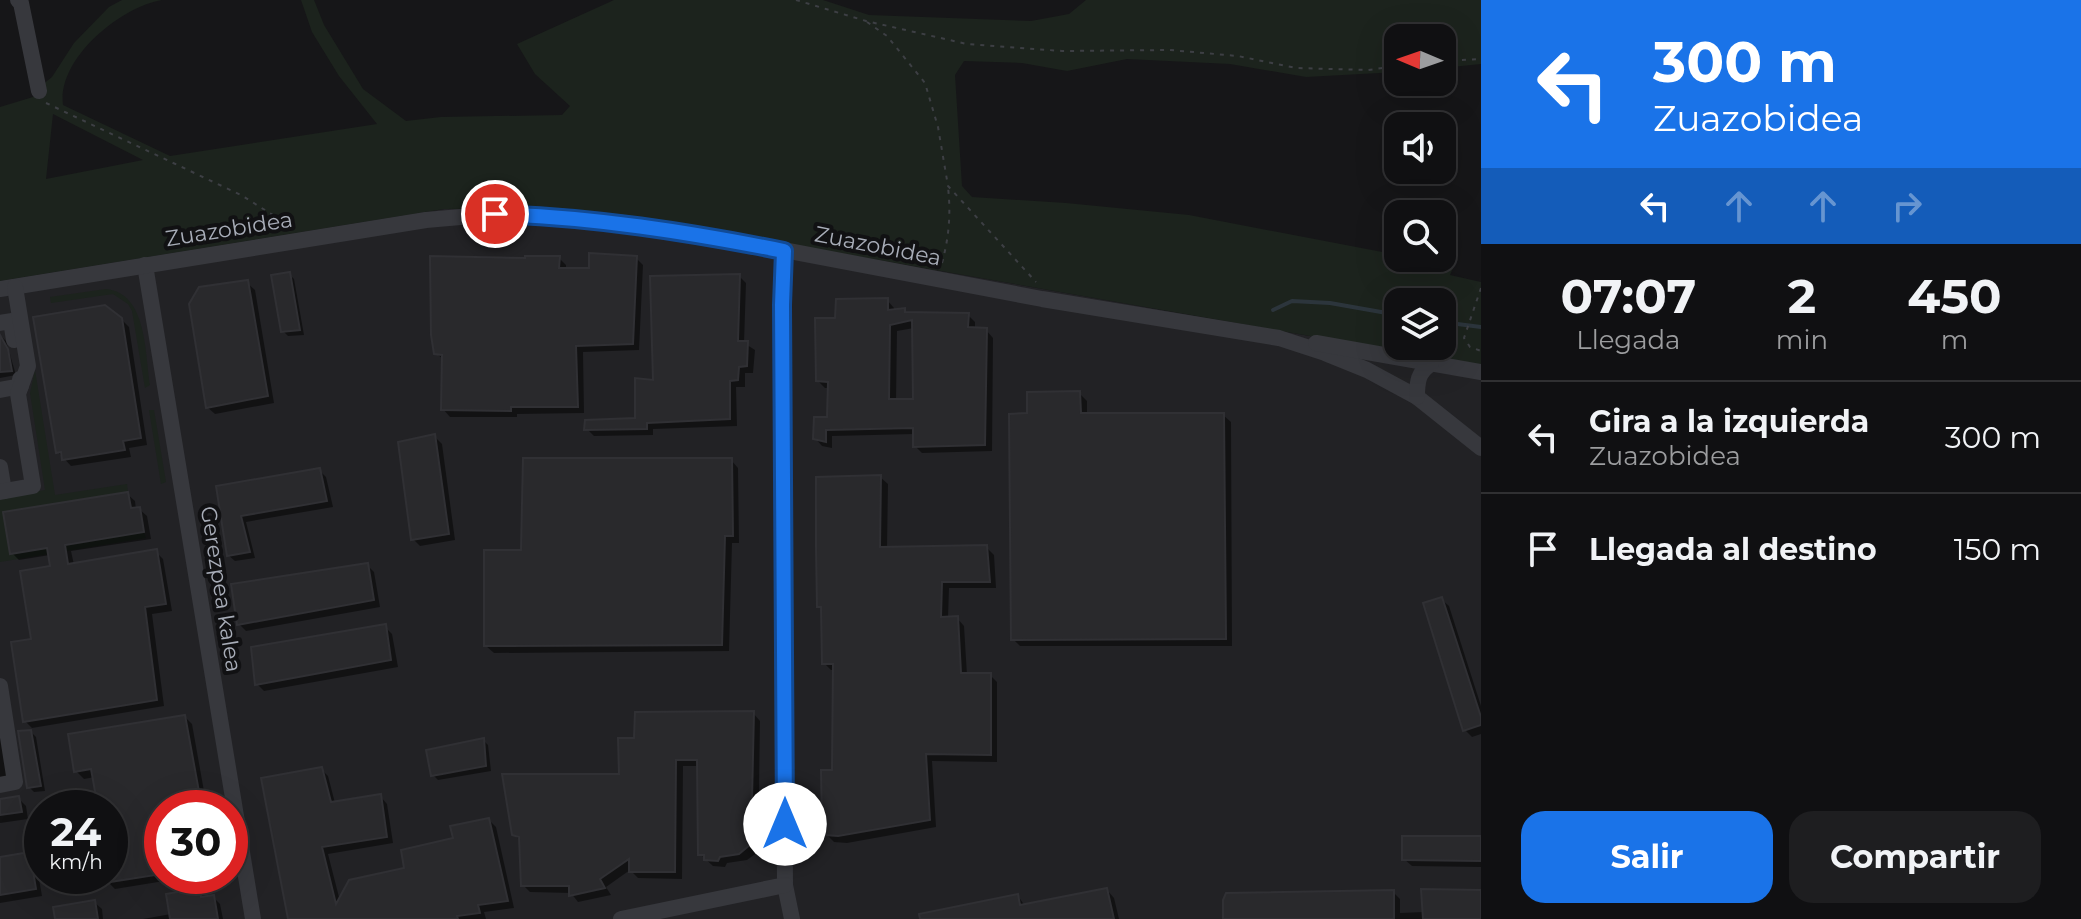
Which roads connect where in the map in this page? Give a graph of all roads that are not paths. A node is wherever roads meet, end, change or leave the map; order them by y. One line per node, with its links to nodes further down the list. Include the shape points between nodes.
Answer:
1 (18, 0): 2 (street)
2 (39, 91)
3 (784, 251): 4 (street, Zuazobidea, via 624,223 495,214 426,220); 7 (street, Zuazobidea); 18 (street)
4 (145, 265): 5 (street, Zuazobidea); 19 (street, Gerezpea kalea)
5 (7, 288): 10 (street, via 28,366)
6 (0, 323): 10 (street, via 11,321)
7 (1279, 338): 8 (street); 12 (street, Zuazobidea, via 1367,370)
8 (1431, 364): 9 (street); 12 (street, via 1419,376)
9 (1481, 372)
10 (21, 386): 11 (street); 15 (street, via 33,486)
11 (0, 390)
12 (1417, 397): 13 (street, Zuazobidea)
13 (1481, 448)
14 (0, 467): 15 (street)
15 (2, 492)
16 (0, 686): 17 (street, via 15,782)
17 (0, 785)
18 (785, 885): 20 (street); 21 (street)
19 (253, 919)
20 (621, 919)
21 (792, 919)

